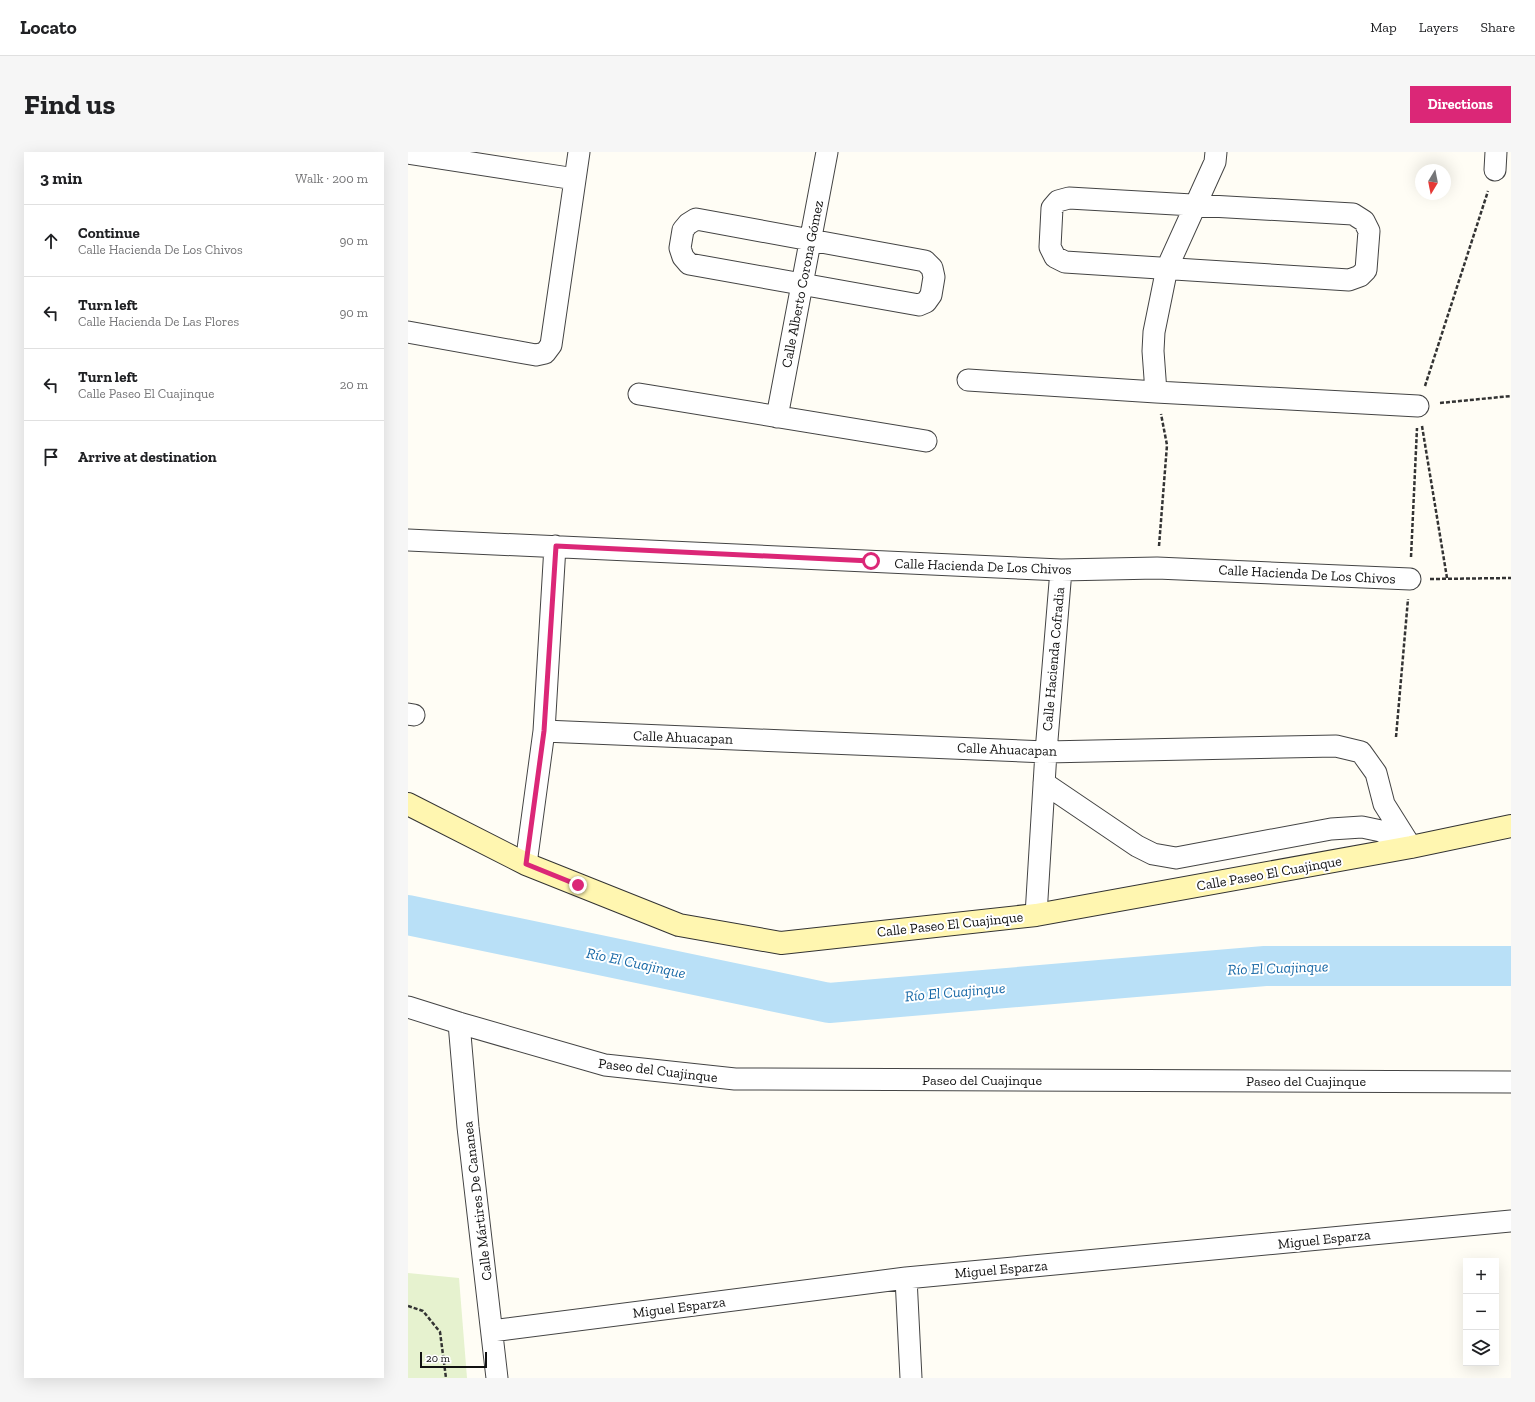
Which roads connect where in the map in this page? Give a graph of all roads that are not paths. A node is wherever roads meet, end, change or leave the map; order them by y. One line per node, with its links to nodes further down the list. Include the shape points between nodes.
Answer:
1 (579, 152): 5 (street)
2 (827, 152): 7 (street, Calle Alberto Corona Gómez)
3 (1216, 152): 6 (street, via 1215,162)
4 (408, 153): 5 (street)
5 (575, 179): 10 (street, via 550,345 545,353 536,355)
6 (1196, 205): 8 (street); 8 (street, via 1069,198 1058,202 1052,208 1050,246 1055,257 1065,262); 8 (street, via 1353,214 1364,221 1369,231 1366,270 1360,276 1349,280)
7 (811, 240): 9 (street, Calle Alberto Corona Gómez); 9 (street, via 925,261 932,268 934,277 931,295 926,302 919,305); 9 (street, via 696,219 683,230 680,248 682,257 689,264)
8 (1167, 268): 12 (street, via 1154,332)
9 (803, 285): 15 (street, Calle Alberto Corona Gómez)
10 (408, 332)
11 (968, 380): 12 (street)
12 (1156, 392): 14 (street)
13 (639, 394): 15 (street)
14 (1418, 406)
15 (777, 417): 16 (street)
16 (926, 441)
17 (408, 540): 18 (street, Calle Hacienda De Los Chivos)
18 (556, 546): 19 (street, Calle Hacienda De Los Chivos); 21 (street)
19 (1061, 570): 20 (street, Calle Hacienda De Los Chivos, via 1157,568); 22 (street, Calle Hacienda Cofradia)
20 (1410, 579)
21 (544, 731): 22 (street, Calle Ahuacapan); 27 (street)
22 (1046, 752): 23 (street, Calle Hacienda Cofradia); 26 (street, Calle Ahuacapan, via 1336,746 1361,752 1376,773 1384,804)
23 (1044, 784): 26 (street, via 1136,846 1153,854 1176,858 1331,829 1362,827 1381,831); 28 (street, Calle Hacienda Cofradia)
24 (408, 804): 27 (street, Calle Paseo El Cuajinque)
25 (1511, 826): 26 (street, Calle Paseo El Cuajinque)
26 (1411, 847): 28 (street, Calle Paseo El Cuajinque)
27 (526, 864): 28 (street, Calle Paseo El Cuajinque, via 679,925 781,943)
28 (1036, 915)
29 (408, 1007): 30 (street, Paseo del Cuajinque)
30 (459, 1024): 31 (street, Paseo del Cuajinque, via 605,1065 735,1078); 34 (street, Calle Mártires De Cananea, via 468,1127)
31 (1511, 1082)
32 (1511, 1221): 33 (street, Miguel Esparza)
33 (906, 1278): 34 (street, Miguel Esparza); 36 (street)
34 (492, 1331): 35 (street, Calle Mártires De Cananea)
35 (497, 1378)
36 (911, 1378)

